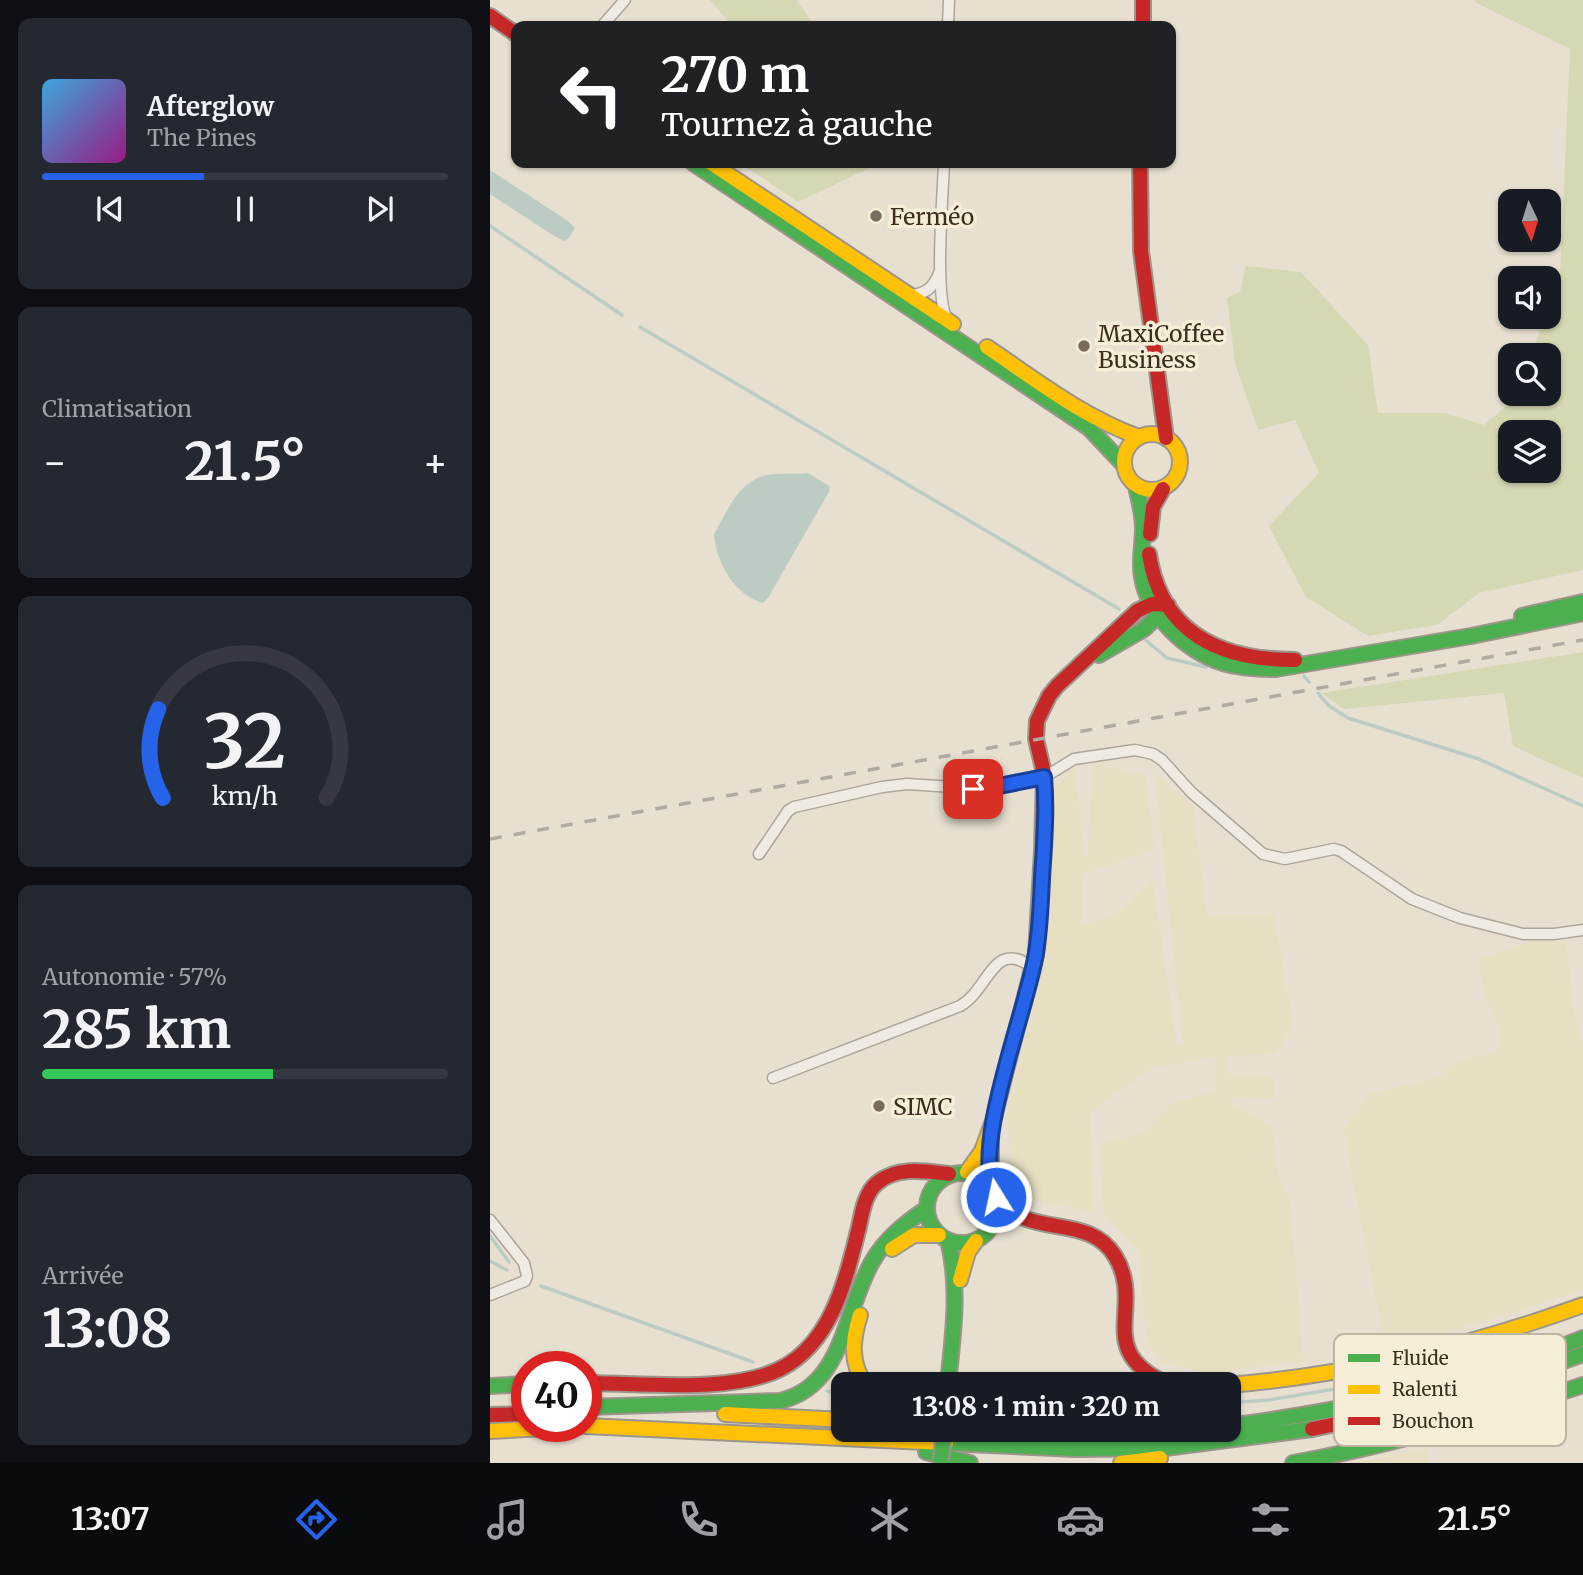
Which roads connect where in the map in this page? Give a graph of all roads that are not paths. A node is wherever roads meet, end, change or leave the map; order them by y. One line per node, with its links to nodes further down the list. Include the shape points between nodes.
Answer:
1 (625, 0): 5 (street)
2 (949, 0): 6 (street)
3 (1143, 0): 7 (main road)
4 (490, 16): 9 (main road)
5 (606, 21)
6 (948, 21)
7 (1143, 21)
8 (490, 28): 10 (main road)
9 (511, 31)
10 (511, 42)
11 (700, 168): 19 (main road, via 1088,428)
12 (719, 168): 16 (main road)
13 (944, 168): 15 (street)
14 (1140, 168): 18 (main road, via 1141,251 1159,395)
15 (941, 269): 16 (street, via 930,289); 17 (street)
16 (910, 295): 17 (main road)
17 (947, 320): 18 (main road, via 1110,425)
18 (1152, 436): 19 (main road, via 1127,448); 21 (main road, via 1177,448 1181,463 1177,477)
19 (1123, 464): 20 (main road)
20 (1136, 486): 21 (main road); 23 (main road, via 1143,523 1144,586)
21 (1163, 489): 23 (main road, via 1153,507 1150,528 1150,567)
22 (1583, 602): 25 (main road)
23 (1160, 608): 25 (main road, via 1204,641 1240,655 1331,659); 26 (main road, via 1072,673 1049,696 1037,721)
24 (1583, 613): 25 (main road)
25 (1381, 651)
26 (1044, 777): 27 (street, via 979,790 907,784 794,807); 28 (street, via 1074,759 1147,752 1162,760 1208,807 1271,858 1334,849 1412,899 1460,918 1523,934); 29 (main road, via 1044,856)
27 (759, 854)
28 (1583, 930)
29 (1033, 968): 30 (street, via 1019,959 1006,959 961,1006); 31 (main road)
30 (773, 1078)
31 (993, 1121): 32 (main road, via 982,1151); 35 (main road)
32 (967, 1172): 34 (main road); 35 (main road, via 986,1181)
33 (902, 1173): 34 (main road); 36 (main road, via 923,1187); 53 (main road, via 884,1178 870,1191 831,1315 812,1344 788,1364 760,1377 730,1382)
34 (949, 1174): 36 (main road, via 935,1185)
35 (993, 1191): 37 (main road, via 1010,1211); 39 (main road, via 996,1219)
36 (927, 1203): 40 (main road, via 928,1218); 59 (main road, via 875,1255 827,1372 801,1395 771,1402)
37 (1030, 1219): 39 (main road, via 1012,1221); 51 (main road, via 1087,1232 1117,1259 1129,1355)
38 (490, 1220): 41 (street, via 524,1264 527,1276 524,1282)
39 (981, 1237): 40 (main road, via 956,1243); 43 (main road, via 962,1268)
40 (944, 1238): 43 (main road, via 955,1268); 49 (main road, via 926,1232 905,1238 884,1258 854,1337)
41 (490, 1295)
42 (1583, 1305): 44 (main road)
43 (954, 1309): 50 (main road)
44 (1497, 1334)
45 (1583, 1338): 46 (main road)
46 (1566, 1344)
47 (1583, 1354): 48 (main road)
48 (1566, 1360)
49 (857, 1372)
50 (949, 1372)
51 (1141, 1372)
52 (1334, 1374): 54 (main road)
53 (602, 1383)
54 (1241, 1384)
55 (511, 1385): 57 (main road)
56 (1583, 1385): 58 (main road)
57 (490, 1386)
58 (1566, 1391)
59 (602, 1406)
60 (490, 1408): 61 (main road)
61 (511, 1408)
62 (1334, 1410): 67 (main road)
63 (602, 1413): 66 (main road)
64 (511, 1414): 65 (main road)
65 (490, 1415)
66 (831, 1419)
67 (1241, 1424)
68 (1334, 1425): 72 (main road, via 1165,1448 1076,1449)
69 (602, 1427): 72 (main road)
70 (511, 1430): 71 (main road)
71 (490, 1431)
72 (720, 1431): 77 (main road, via 920,1450)
73 (1334, 1432): 78 (main road)
74 (943, 1442): 76 (main road, bridge)
75 (1370, 1446): 79 (main road)
76 (941, 1462)
77 (971, 1463)
78 (1121, 1463)
79 (1293, 1463)

